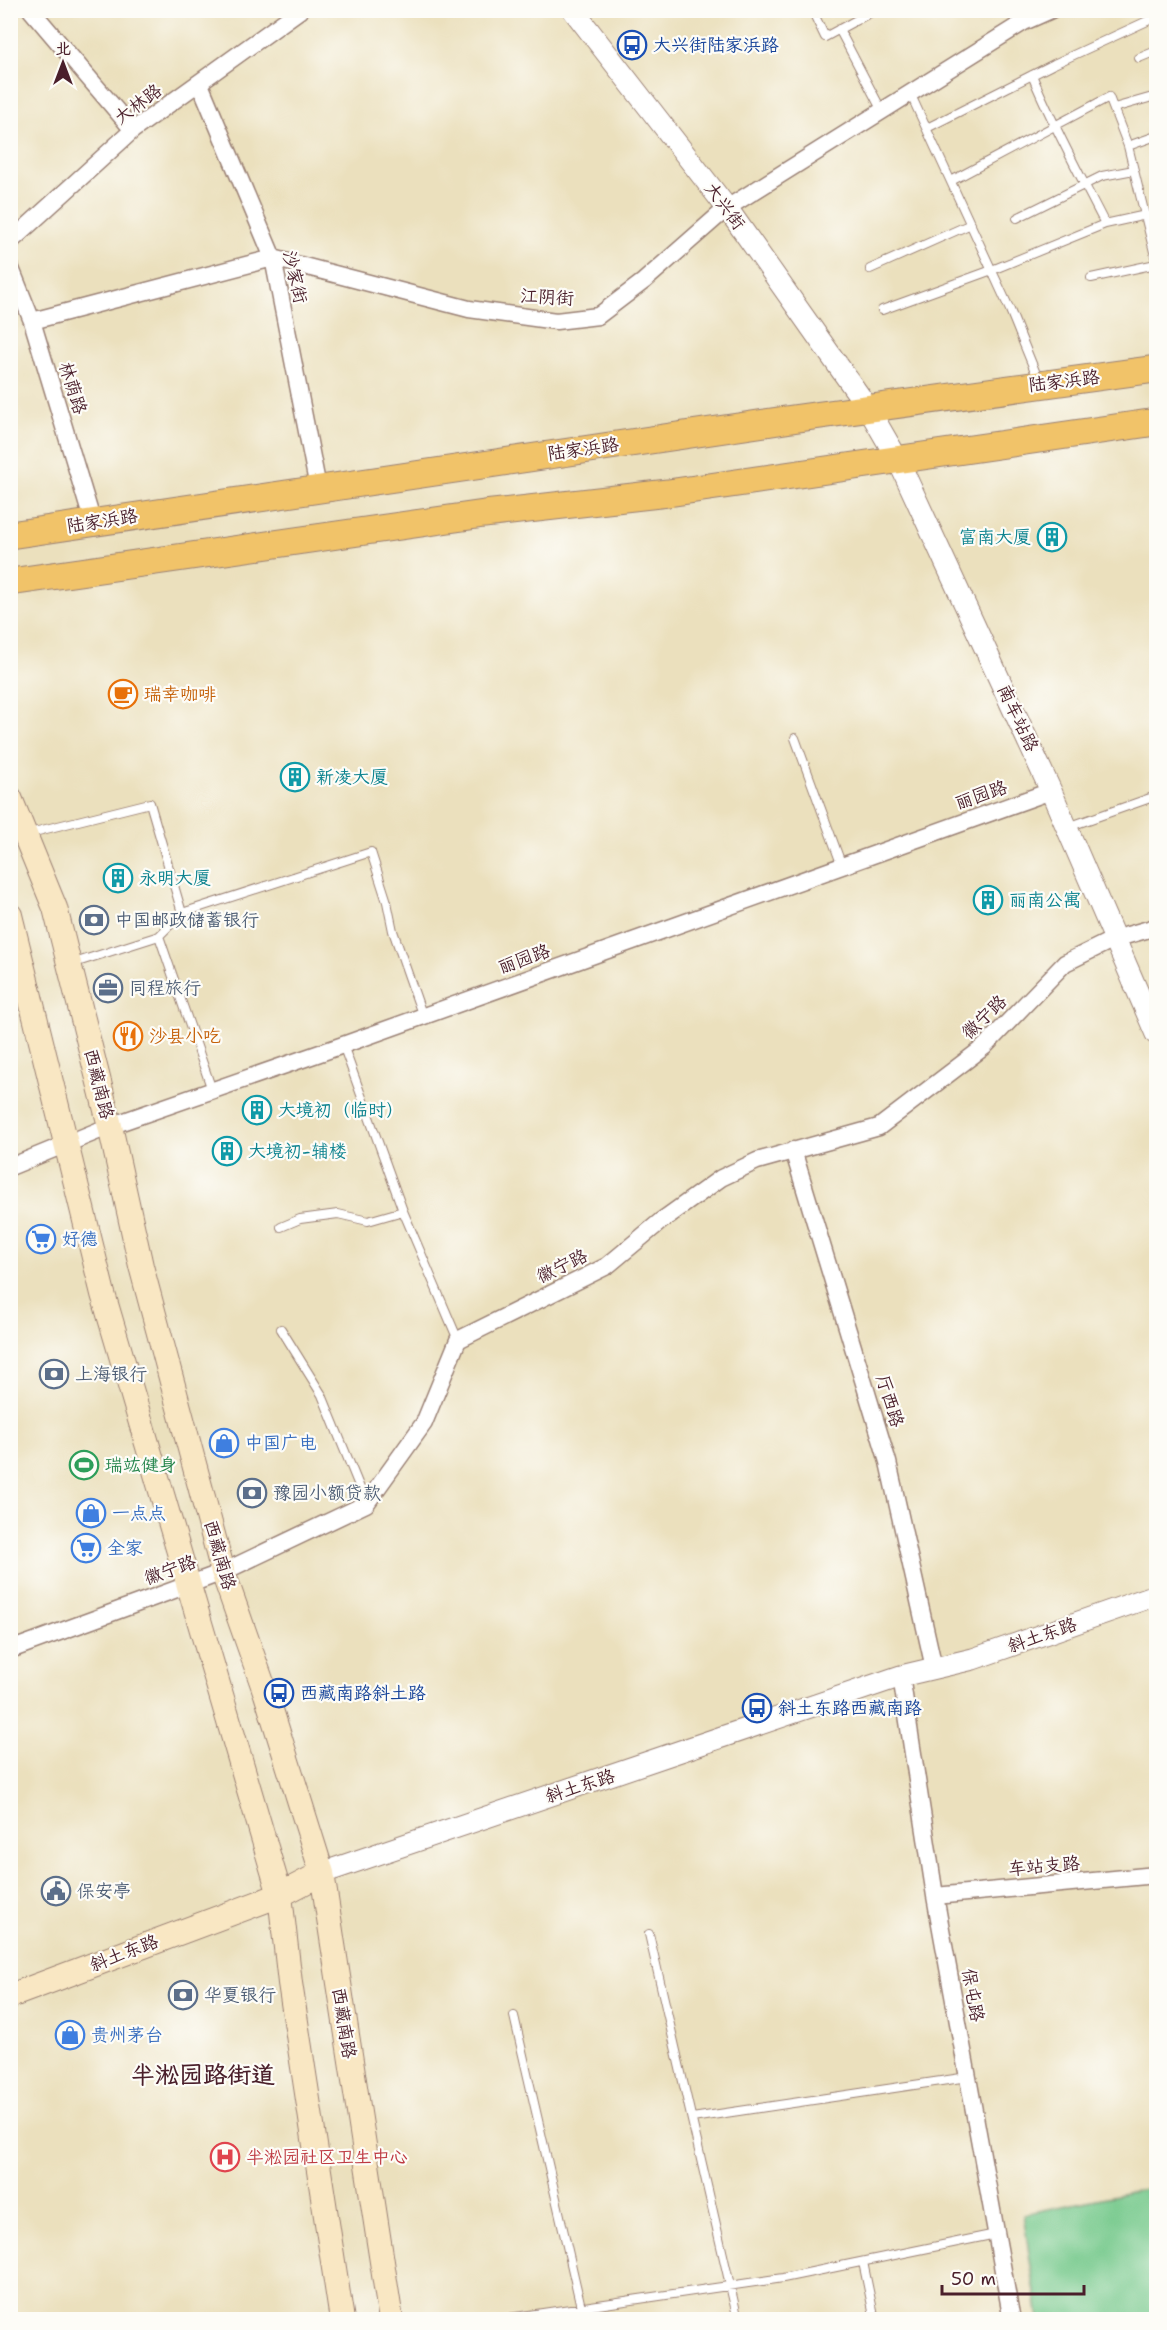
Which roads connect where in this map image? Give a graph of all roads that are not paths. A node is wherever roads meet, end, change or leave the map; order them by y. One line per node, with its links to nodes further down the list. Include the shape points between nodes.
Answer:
1 (31, 10): 19 (street)
2 (300, 10): 12 (street, 大林路)
3 (573, 10): 25 (street, 大兴街)
4 (812, 10): 8 (lane, via 825,37)
5 (875, 10): 8 (lane)
6 (1043, 12): 13 (street, 江阴街)
7 (1156, 17): 11 (lane)
8 (839, 29): 16 (lane)
9 (1156, 51): 10 (lane)
10 (1139, 58)
11 (1032, 75): 17 (lane); 18 (lane)
12 (200, 84): 19 (street, 大林路); 31 (street, 沙家街)
13 (910, 93): 16 (street, 江阴街); 18 (lane)
14 (1156, 96): 15 (lane)
15 (1114, 108): 17 (lane, via 1109,97); 21 (lane)
16 (882, 111): 25 (street, 江阴街)
17 (1054, 127): 23 (lane); 24 (lane)
18 (927, 128): 23 (lane)
19 (133, 130): 30 (street, 大林路)
20 (1156, 136): 21 (lane)
21 (1128, 146): 22 (lane)
22 (1134, 170): 24 (lane, via 1102,176); 26 (lane)
23 (951, 181): 28 (lane)
24 (1085, 184): 27 (lane); 29 (lane)
25 (727, 208): 31 (street, 江阴街, via 598,316 556,321 469,309); 42 (street, 大兴街)
26 (1146, 216): 29 (lane); 32 (lane)
27 (1017, 218)
28 (971, 224): 35 (lane); 36 (lane)
29 (1105, 224): 36 (lane)
30 (10, 242)
31 (273, 258): 39 (street, 江阴街); 45 (street, 沙家街)
32 (1156, 260)
33 (1156, 264): 37 (lane)
34 (10, 266): 39 (street, 林荫路)
35 (870, 269)
36 (992, 270): 38 (lane); 41 (lane)
37 (1091, 278)
38 (882, 310)
39 (32, 321): 46 (street, 林荫路)
40 (1156, 369): 41 (main road, 陆家浜路)
41 (1041, 384): 42 (main road, 陆家浜路)
42 (868, 408): 44 (street, 南车站路); 45 (main road, 陆家浜路)
43 (1156, 422): 44 (main road)
44 (898, 460): 48 (main road); 50 (street, 南车站路)
45 (318, 488): 46 (main road, 陆家浜路)
46 (93, 523): 47 (main road, 陆家浜路)
47 (10, 535)
48 (10, 582)
49 (795, 738): 55 (lane)
50 (1052, 791): 53 (street, 南车站路); 55 (street, 丽园路)
51 (1156, 796): 53 (lane)
52 (10, 798): 54 (main road, 西藏南路)
53 (1067, 828): 60 (street, 南车站路)
54 (26, 834): 56 (lane, via 150,802); 61 (main road, 西藏南路, via 55,908)
55 (842, 866): 62 (street, 丽园路)
56 (182, 913): 59 (lane); 62 (lane, via 371,852)
57 (10, 915): 67 (main road)
58 (1156, 927): 60 (street, 徽宁路)
59 (159, 936): 61 (lane); 65 (lane)
60 (1113, 939): 63 (street, 南车站路); 68 (street, 徽宁路, via 1065,963 984,1047 879,1127)
61 (68, 965): 66 (main road, 西藏南路)
62 (423, 1017): 64 (street, 丽园路)
63 (1156, 1034)
64 (343, 1045): 65 (street, 丽园路); 70 (lane)
65 (212, 1090): 66 (street, 丽园路)
66 (110, 1126): 67 (street, 丽园路); 75 (main road, 西藏南路, via 141,1266)
67 (67, 1142): 69 (street, 丽园路); 76 (main road, via 103,1294)
68 (794, 1150): 73 (street, 徽宁路, via 721,1178 607,1266); 79 (street, 厅西路, via 888,1462)
69 (10, 1167)
70 (403, 1211): 71 (lane, via 368,1221 338,1214 300,1219); 73 (lane)
71 (281, 1227)
72 (281, 1329): 74 (lane, via 322,1395)
73 (458, 1341): 74 (street, 徽宁路, via 424,1423)
74 (366, 1504): 75 (street, 徽宁路)
75 (223, 1572): 76 (street, 徽宁路); 81 (main road, 西藏南路)
76 (187, 1584): 78 (street, 徽宁路); 83 (main road)
77 (1156, 1595): 79 (street, 斜土东路, via 973,1659)
78 (10, 1650)
79 (934, 1668): 80 (street, 斜土东路)
80 (901, 1676): 81 (street, 斜土东路); 84 (street, 保屯路)
81 (322, 1873): 83 (main road, 斜土东路); 95 (main road, 西藏南路)
82 (1156, 1875): 84 (street, 车站支路)
83 (280, 1895): 86 (main road, 斜土东路); 94 (main road)
84 (935, 1896): 88 (street, 保屯路)
85 (649, 1934): 89 (lane)
86 (10, 1996)
87 (514, 2016): 93 (lane)
88 (968, 2077): 89 (lane); 90 (street, 保屯路)
89 (692, 2118): 92 (lane)
90 (996, 2234): 91 (lane); 100 (street, 保屯路)
91 (863, 2262): 92 (lane); 99 (lane)
92 (731, 2285): 93 (lane); 98 (lane)
93 (580, 2307): 96 (lane); 97 (lane)
94 (342, 2319)
95 (391, 2319)
96 (495, 2319)
97 (584, 2319)
98 (738, 2319)
99 (875, 2319)
100 (1012, 2319)

